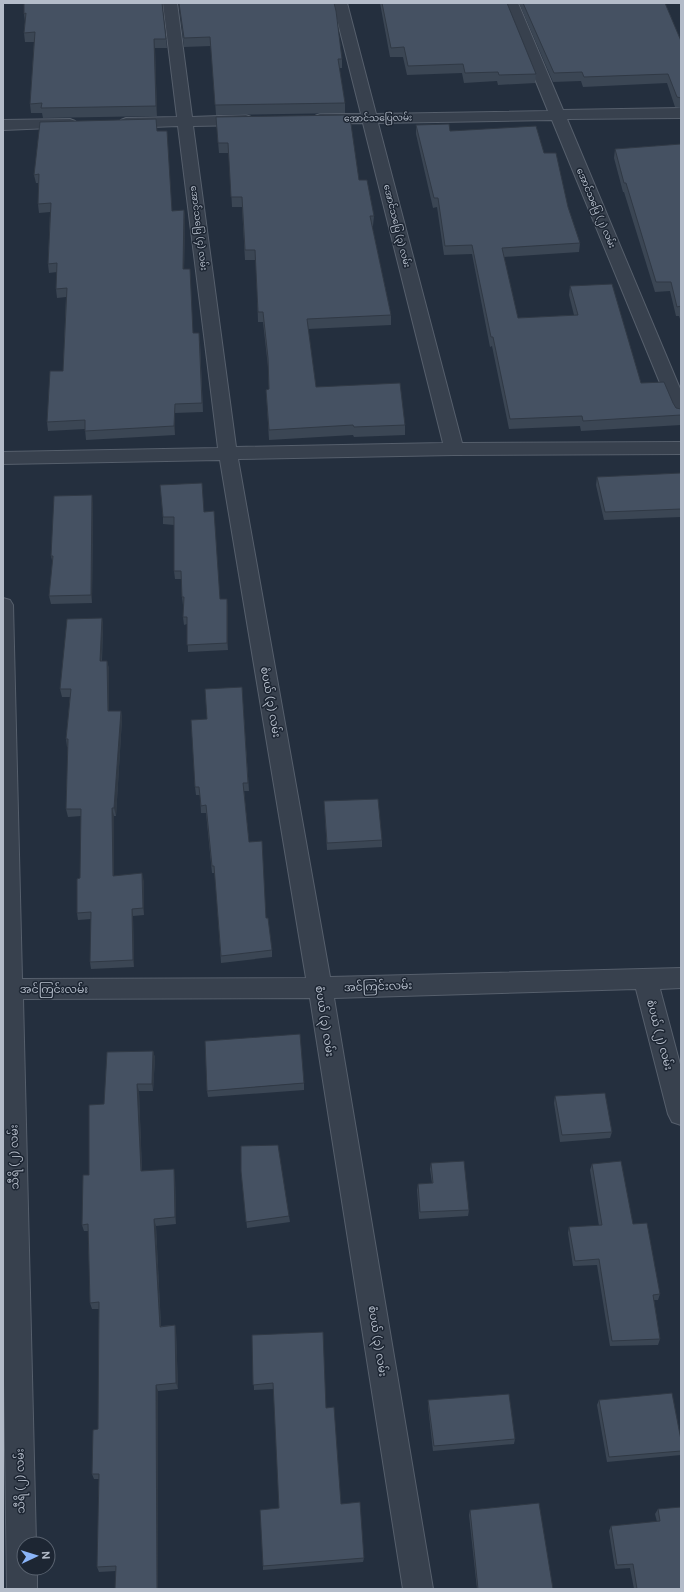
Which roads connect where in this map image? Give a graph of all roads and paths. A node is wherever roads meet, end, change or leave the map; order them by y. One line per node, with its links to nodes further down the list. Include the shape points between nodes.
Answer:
1 (170, 3): 9 (street, အောင်သပြေ (၄) လမ်း)
2 (340, 3): 6 (street, အောင်သပြေ (၃) လမ်း)
3 (511, 3): 5 (street, အောင်သပြေ (၂) လမ်း)
4 (681, 113): 5 (street, အောင်သပြေလမ်း)
5 (557, 115): 6 (street, အောင်သပြေလမ်း); 13 (street, အောင်သပြေ (၂) လမ်း)
6 (369, 118): 7 (street, အောင်သပြေလမ်း); 15 (street, အောင်သပြေ (၃) လမ်း)
7 (306, 119)
8 (258, 120): 9 (street)
9 (186, 122): 11 (street); 16 (street, အောင်သပြေ (၄) လမ်း)
10 (82, 123): 12 (street)
11 (114, 123)
12 (3, 125)
13 (681, 412)
14 (681, 448): 15 (street)
15 (454, 449): 16 (street)
16 (228, 453): 17 (street); 21 (street, စံပယ် (၃) လမ်း)
17 (3, 458)
18 (3, 605): 22 (street, သီရိ (၂) လမ်း)
19 (681, 978): 20 (street, အင်ကြင်းလမ်း)
20 (645, 979): 21 (street, အင်ကြင်းလမ်း); 23 (street, စံပယ် (၂) လမ်း)
21 (320, 988): 22 (street, အင်ကြင်းလမ်း); 25 (street, စံပယ် (၃) လမ်း)
22 (7, 989): 24 (street, သီရိ (၂) လမ်း)
23 (681, 1114)
24 (22, 1589)
25 (418, 1589)

